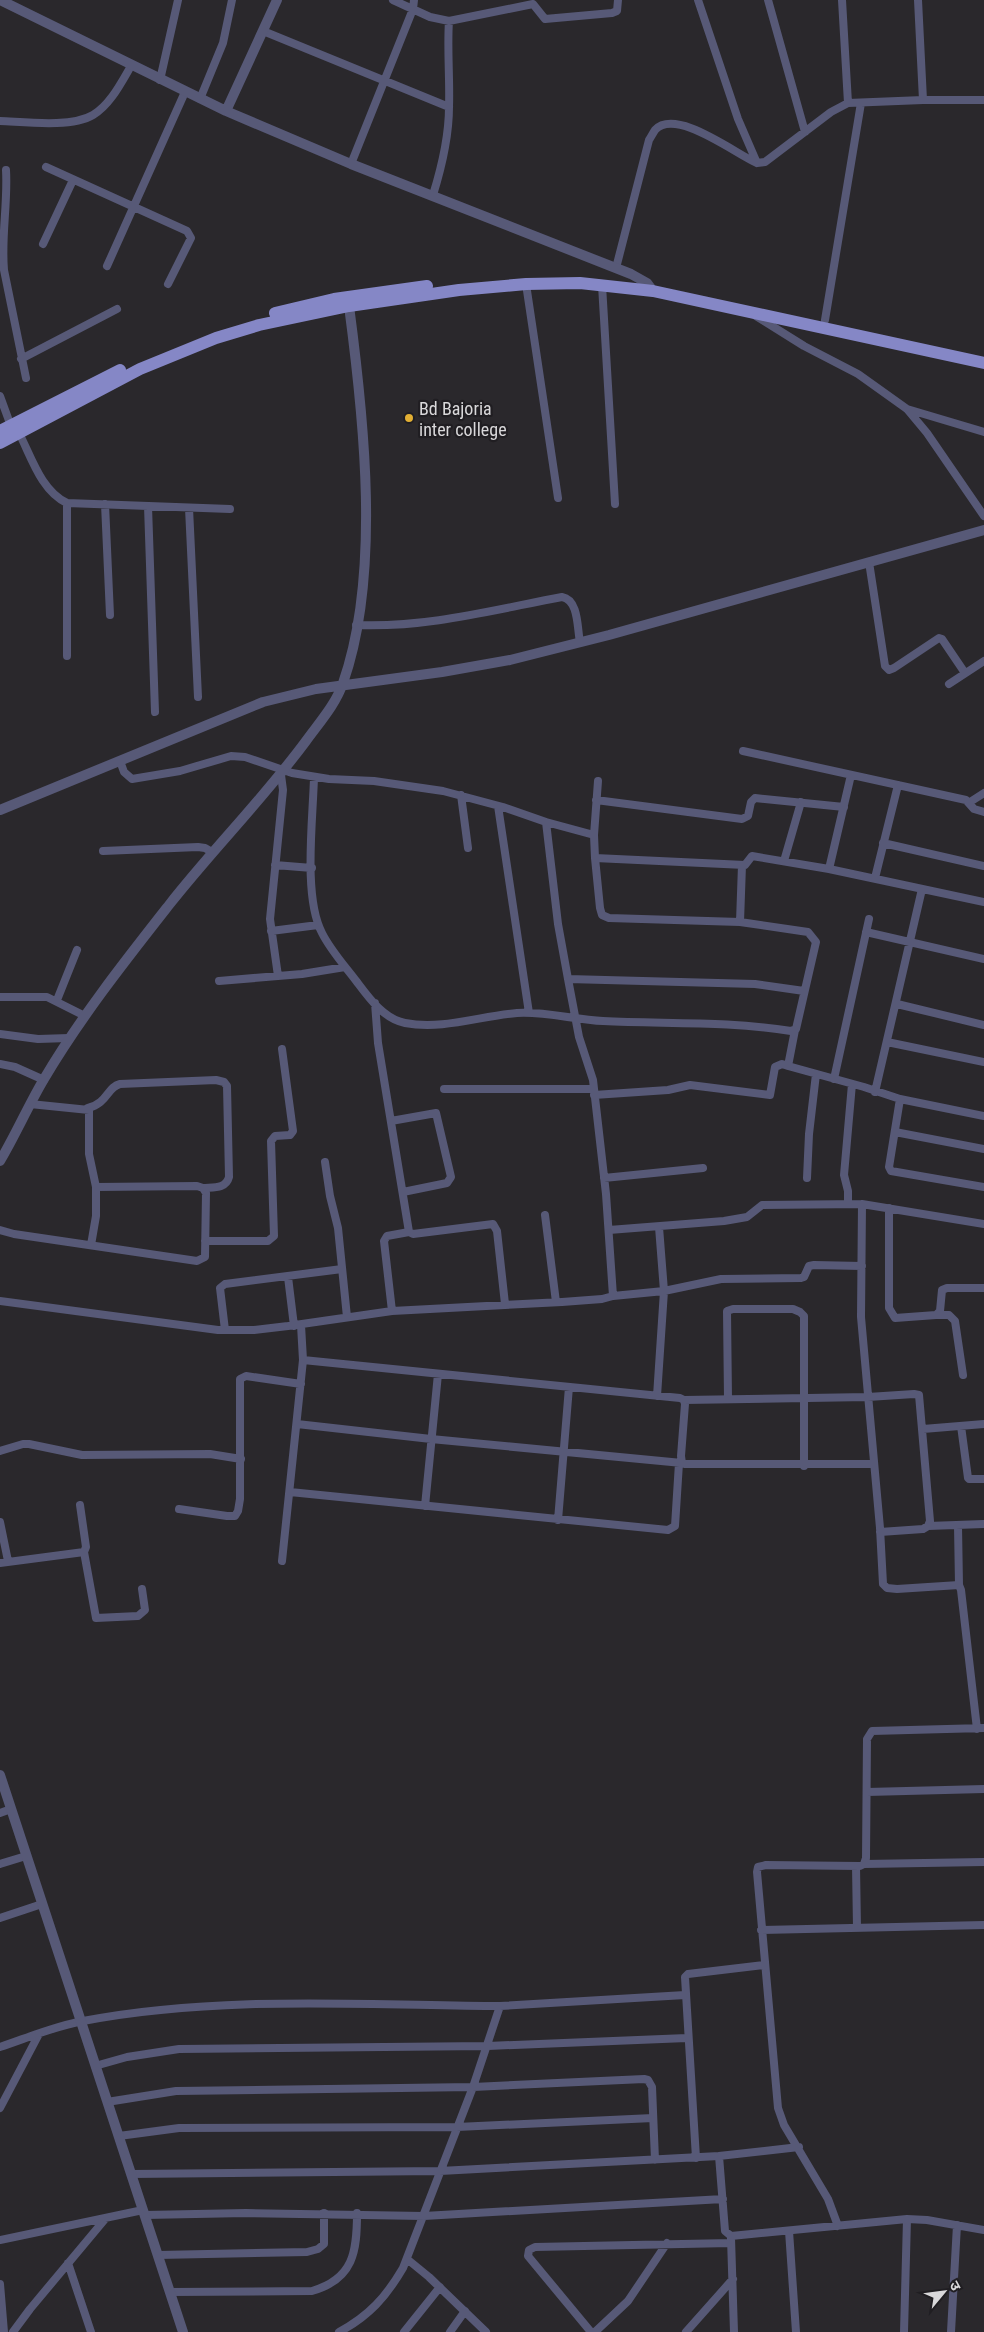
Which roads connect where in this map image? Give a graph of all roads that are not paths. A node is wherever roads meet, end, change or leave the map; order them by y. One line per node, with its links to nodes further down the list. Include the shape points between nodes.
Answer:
1 (0, 0): 15 (street)
2 (178, 0): 17 (street)
3 (232, 0): 19 (street, via 223,43)
4 (277, 0): 14 (street)
5 (393, 0): 12 (street)
6 (414, 0): 12 (street)
7 (618, 0): 13 (street, via 616,11 612,13 545,19 533,4)
8 (698, 0): 28 (street, via 738,119)
9 (768, 0): 27 (street)
10 (842, 0): 22 (street)
11 (918, 0): 20 (street)
12 (413, 9): 13 (street); 16 (street)
13 (449, 21): 24 (street)
14 (263, 30): 16 (street); 25 (street)
15 (131, 66): 17 (street); 26 (street, via 102,108 84,119)
16 (384, 79): 24 (street); 29 (street)
17 (160, 80): 18 (street)
18 (186, 92): 19 (street); 34 (street)
19 (200, 99): 25 (street)
20 (923, 100): 21 (street); 23 (street)
21 (984, 100)
22 (848, 103): 23 (street); 27 (street)
23 (861, 103): 46 (street)
24 (450, 107): 33 (street, via 442,168)
25 (226, 112): 29 (street)
26 (0, 122)
27 (804, 132): 28 (street, via 765,162)
28 (757, 163): 38 (street, via 730,146 692,130 677,125 656,129 649,140)
29 (351, 164): 33 (street)
30 (46, 168): 32 (street)
31 (6, 170): 36 (street, via 8,198)
32 (73, 180): 34 (street); 35 (street)
33 (433, 195): 38 (street)
34 (134, 207): 37 (street); 39 (street, via 191,234)
35 (43, 244)
36 (1, 252): 49 (street)
37 (107, 266)
38 (616, 268): 42 (street)
39 (168, 284)
40 (526, 284): 41 (main road); 43 (main road); 57 (street)
41 (602, 285): 42 (main road); 60 (street)
42 (650, 287): 45 (main road); 46 (main road, via 732,299); 54 (main road, via 588,277 548,276 456,283 334,299 186,340 134,362)
43 (349, 306): 54 (main road, via 259,325 192,346); 68 (street, via 365,480 362,580)
44 (117, 309): 49 (street)
45 (746, 310): 47 (main road); 53 (street, via 858,374)
46 (825, 320): 47 (main road)
47 (950, 353): 48 (main road); 50 (main road)
48 (984, 356)
49 (22, 359): 51 (street)
50 (984, 363)
51 (26, 378)
52 (0, 396): 54 (street)
53 (907, 409): 55 (street); 64 (street)
54 (11, 431): 56 (main road); 58 (street, via 41,478 59,499)
55 (984, 432)
56 (0, 443)
57 (558, 498)
58 (66, 502): 59 (street); 70 (street)
59 (105, 504): 61 (street); 67 (street)
60 (615, 504)
61 (148, 506): 62 (street); 76 (street)
62 (189, 508): 63 (street); 75 (street)
63 (230, 509)
64 (984, 516)
65 (984, 530): 66 (street)
66 (869, 562): 69 (street); 72 (street, via 889,670 939,638)
67 (110, 615)
68 (356, 625): 69 (street, via 415,624 562,597 574,604); 74 (street)
69 (580, 642): 74 (street, via 510,660)
70 (66, 656)
71 (984, 661): 72 (street)
72 (966, 673): 73 (street)
73 (949, 684)
74 (343, 685): 78 (street, via 263,702); 79 (street)
75 (198, 697)
76 (155, 712)
77 (743, 750): 80 (street)
78 (120, 760): 79 (street, via 124,772 132,779 180,771 231,756 271,765); 91 (street)
79 (282, 773): 81 (street); 98 (street); 101 (street, via 283,798)
80 (851, 775): 83 (street); 90 (street)
81 (314, 776): 85 (street, via 374,781); 104 (street)
82 (598, 782): 86 (street)
83 (898, 785): 88 (street); 95 (street)
84 (984, 792): 88 (street)
85 (462, 795): 89 (street); 96 (street)
86 (596, 800): 87 (street, via 742,819 748,816 750,802 755,798); 94 (street)
87 (801, 802): 90 (street); 100 (street)
88 (970, 802): 92 (street, via 974,808)
89 (498, 806): 93 (street); 126 (street)
90 (844, 807): 105 (street)
91 (0, 810)
92 (984, 812)
93 (546, 822): 94 (street); 119 (street)
94 (594, 835): 99 (street)
95 (883, 842): 103 (street); 106 (street)
96 (468, 848)
97 (103, 851): 98 (street, via 198,847)
98 (212, 852): 127 (street)
99 (595, 858): 102 (street); 110 (street, via 602,915 609,918)
100 (784, 861): 102 (street, via 752,856 747,864); 105 (street)
101 (275, 865): 104 (street); 112 (street)
102 (742, 865): 110 (street)
103 (984, 866)
104 (312, 868): 111 (street, via 311,894)
105 (829, 869): 106 (street)
106 (875, 878): 107 (street)
107 (922, 889): 108 (street); 114 (street)
108 (984, 902)
109 (869, 919): 113 (street)
110 (740, 922): 121 (street, via 785,927 812,935 816,942)
111 (318, 925): 112 (street); 117 (street)
112 (271, 931): 118 (street)
113 (866, 932): 114 (street); 139 (street)
114 (909, 942): 116 (street); 125 (street)
115 (77, 950): 123 (street)
116 (984, 960)
117 (345, 966): 118 (street); 124 (street)
118 (278, 976): 120 (street)
119 (568, 979): 121 (street, via 755,984); 128 (street)
120 (219, 981)
121 (804, 991): 130 (street)
122 (0, 997): 123 (street, via 38,996)
123 (56, 1000): 127 (street)
124 (375, 1003): 126 (street, via 392,1019 405,1023 462,1023); 149 (street)
125 (897, 1004): 129 (street); 133 (street)
126 (529, 1014): 128 (street)
127 (85, 1016): 132 (street)
128 (575, 1020): 130 (street, via 754,1025); 143 (street)
129 (984, 1025)
130 (795, 1030): 137 (street)
131 (0, 1034): 132 (street, via 38,1039)
132 (69, 1038): 140 (street)
133 (887, 1042): 135 (street); 144 (street)
134 (282, 1049): 170 (street, via 293,1131 290,1135 275,1136 271,1140 274,1236 268,1241)
135 (984, 1062)
136 (0, 1064): 140 (street)
137 (788, 1066): 138 (street); 143 (street, via 775,1066 772,1092 767,1096 690,1085 668,1090)
138 (816, 1074): 139 (street); 156 (street)
139 (834, 1078): 141 (street)
140 (44, 1080): 146 (street)
141 (852, 1084): 144 (street); 161 (street, via 844,1175)
142 (444, 1089): 143 (street)
143 (594, 1092): 155 (street)
144 (874, 1092): 145 (street)
145 (900, 1099): 148 (street); 150 (street)
146 (30, 1104): 147 (street); 152 (street)
147 (88, 1108): 157 (street, via 88,1154); 159 (street, via 98,1106 115,1085 120,1084 224,1082 227,1086 229,1177 224,1186)
148 (984, 1116)
149 (391, 1121): 160 (street); 160 (street, via 436,1113 451,1178 446,1183)
150 (895, 1132): 151 (street); 158 (street, via 889,1167 892,1173)
151 (984, 1148)
152 (0, 1161)
153 (325, 1162): 173 (street)
154 (703, 1168): 155 (street)
155 (604, 1178): 168 (street)
156 (806, 1178)
157 (96, 1187): 159 (street); 171 (street)
158 (984, 1187)
159 (203, 1188): 170 (street, via 206,1193)
160 (403, 1192): 169 (street)
161 (848, 1204): 162 (street); 166 (street, via 762,1205 747,1217)
162 (862, 1204): 163 (street); 172 (street)
163 (889, 1208): 165 (street); 182 (street, via 891,1315 894,1318)
164 (546, 1215): 179 (street)
165 (984, 1224)
166 (660, 1227): 168 (street); 176 (street)
167 (0, 1230): 171 (street)
168 (609, 1230): 177 (street)
169 (409, 1232): 180 (street, via 493,1224 497,1231); 181 (street, via 387,1236 384,1241)
170 (205, 1242): 171 (street, via 205,1256 197,1261)
171 (91, 1246)
172 (862, 1266): 176 (street, via 814,1265 809,1266 801,1278 721,1279); 192 (street, via 861,1317)
173 (342, 1269): 174 (street); 183 (street)
174 (288, 1277): 184 (street); 185 (street, via 222,1286)
175 (984, 1288): 182 (street, via 942,1290 940,1311)
176 (664, 1291): 177 (street); 191 (street)
177 (613, 1296): 179 (street)
178 (0, 1300): 185 (street)
179 (556, 1302): 180 (street)
180 (504, 1304): 181 (street)
181 (392, 1311): 183 (street)
182 (936, 1315): 188 (street, via 949,1315 955,1321)
183 (347, 1317): 184 (street)
184 (297, 1325): 185 (street); 186 (street)
185 (225, 1330)
186 (303, 1360): 187 (street); 189 (street)
187 (438, 1374): 190 (street); 200 (street)
188 (963, 1375)
189 (301, 1384): 196 (street); 203 (street, via 246,1376 240,1379)
190 (569, 1387): 191 (street); 202 (street)
191 (657, 1396): 195 (street)
192 (868, 1397): 193 (street); 199 (street, via 919,1395); 205 (street)
193 (803, 1398): 194 (street); 194 (street, via 804,1316 793,1309 733,1309 727,1311 726,1319); 206 (street)
194 (728, 1399): 195 (street)
195 (684, 1400): 204 (street)
196 (297, 1424): 200 (street); 208 (street)
197 (984, 1424): 198 (street)
198 (961, 1426): 199 (street); 207 (street, via 968,1478)
199 (923, 1429): 215 (street)
200 (432, 1439): 202 (street); 210 (street)
201 (0, 1451): 203 (street, via 29,1444 82,1455 210,1454)
202 (564, 1452): 204 (street); 212 (street)
203 (241, 1459): 211 (street, via 240,1499 235,1516)
204 (681, 1463): 206 (street); 212 (street, via 675,1526 672,1529)
205 (874, 1464): 206 (street); 217 (street)
206 (804, 1466)
207 (984, 1478)
208 (290, 1492): 210 (street); 220 (street)
209 (80, 1505): 218 (street)
210 (425, 1506): 212 (street)
211 (179, 1509)
212 (558, 1520)
213 (0, 1522): 219 (street)
214 (984, 1524): 216 (street)
215 (928, 1526): 216 (street); 217 (street)
216 (958, 1526): 221 (street)
217 (880, 1532): 221 (street, via 883,1584 887,1588)
218 (84, 1552): 219 (street); 222 (street, via 96,1618 142,1614 145,1610)
219 (4, 1562)
220 (282, 1562)
221 (959, 1585): 223 (street)
222 (142, 1589)
223 (980, 1729): 226 (street, via 872,1731 867,1739)
224 (0, 1775): 227 (street)
225 (984, 1789): 226 (street)
226 (867, 1792): 232 (street, via 866,1858)
227 (11, 1810): 228 (street); 229 (street)
228 (0, 1813)
229 (26, 1856): 231 (street); 233 (street)
230 (984, 1862): 232 (street)
231 (0, 1864)
232 (860, 1865): 236 (street); 237 (street, via 758,1867)
233 (42, 1904): 234 (street); 241 (street)
234 (0, 1918)
235 (984, 1925): 236 (street)
236 (857, 1928): 237 (street)
237 (761, 1930): 238 (street)
238 (764, 1965): 239 (street, via 688,1974 684,1981); 253 (street, via 778,2108 784,2125)
239 (685, 1996): 240 (street); 243 (street)
240 (500, 2006): 241 (street, via 219,2005); 244 (street)
241 (81, 2021): 242 (street); 246 (street)
242 (39, 2034): 245 (street); 249 (street)
243 (687, 2038): 244 (street); 255 (street)
244 (488, 2046): 246 (street, via 179,2049 127,2056); 247 (street)
245 (0, 2047)
246 (95, 2066): 248 (street)
247 (473, 2087): 248 (street, via 176,2091); 250 (street, via 644,2079 652,2086); 251 (street)
248 (107, 2102): 252 (street)
249 (0, 2108)
250 (653, 2118): 251 (street); 256 (street)
251 (457, 2127): 252 (street, via 178,2128); 257 (street)
252 (119, 2136): 258 (street)
253 (799, 2147): 254 (street); 267 (street, via 828,2199)
254 (719, 2156): 255 (street); 259 (street)
255 (696, 2158): 256 (street)
256 (655, 2160): 257 (street)
257 (440, 2171): 258 (street); 263 (street)
258 (131, 2174): 260 (street)
259 (723, 2199): 263 (street); 271 (street, via 725,2232)
260 (144, 2213): 261 (street); 264 (street); 273 (street)
261 (324, 2213): 262 (street); 273 (street, via 324,2244 307,2252)
262 (357, 2213): 263 (street); 279 (street, via 354,2254 336,2280 324,2287 312,2291)
263 (424, 2216): 274 (street)
264 (106, 2218): 270 (street); 275 (street)
265 (907, 2219): 266 (street); 267 (street); 293 (street)
266 (958, 2224): 268 (street); 294 (street)
267 (838, 2226): 269 (street)
268 (984, 2230)
269 (789, 2231): 271 (street); 292 (street)
270 (0, 2240)
271 (731, 2240): 272 (street); 276 (street)
272 (668, 2243): 289 (street, via 628,2301); 289 (street, via 535,2247 529,2250 528,2256)
273 (158, 2255): 279 (street)
274 (407, 2259): 278 (street); 285 (street, via 389,2292 355,2323)
275 (68, 2263): 282 (street); 283 (street)
276 (732, 2279): 290 (street); 291 (street)
277 (0, 2284): 281 (street)
278 (440, 2287): 280 (street); 286 (street)
279 (170, 2292): 284 (street)
280 (465, 2312): 287 (street); 288 (street)
281 (4, 2332)
282 (13, 2332)
283 (91, 2332)
284 (183, 2332)
285 (338, 2332)
286 (404, 2332)
287 (450, 2332)
288 (486, 2332)
289 (593, 2332)
290 (686, 2332)
291 (734, 2332)
292 (796, 2332)
293 (904, 2332)
294 (951, 2332)

